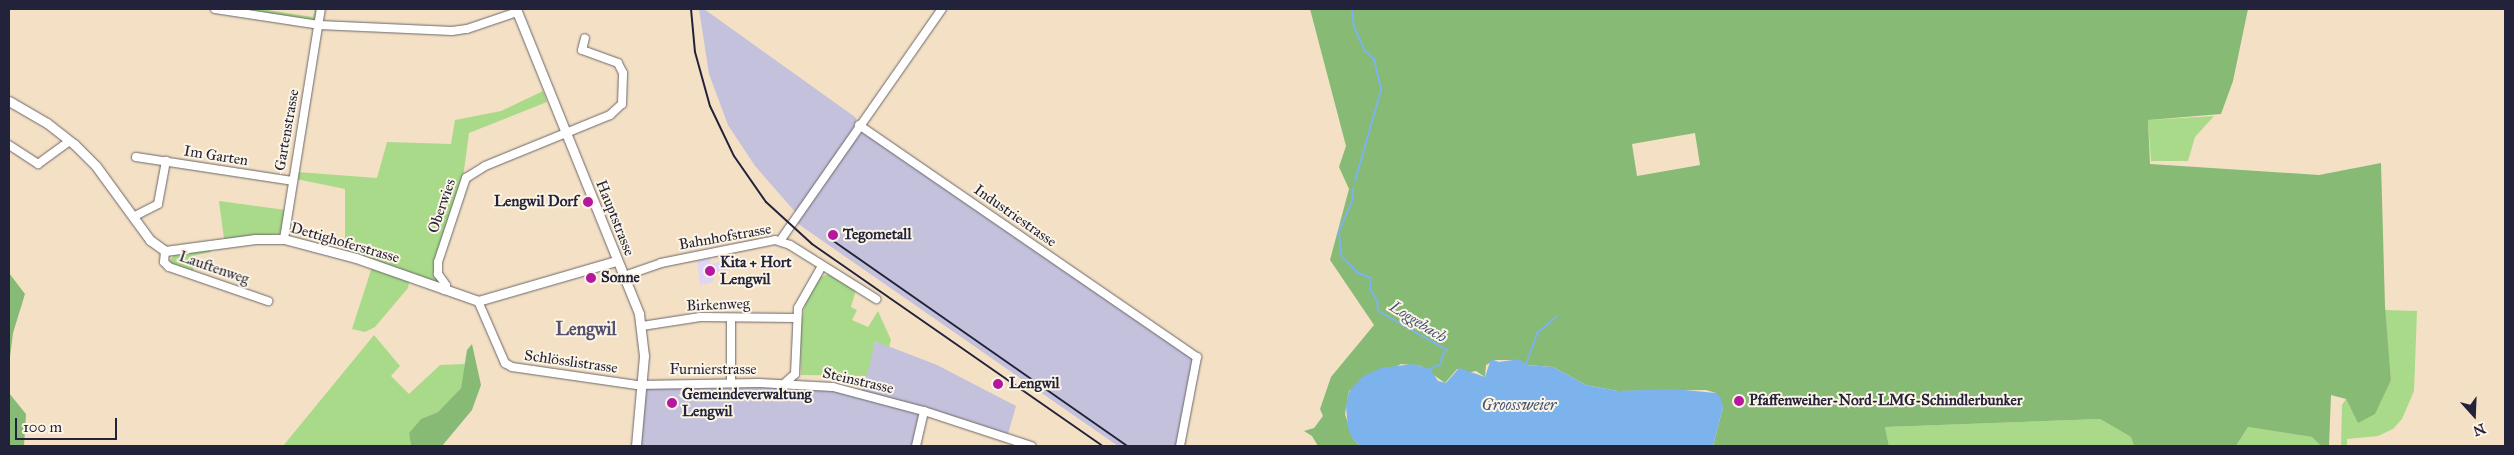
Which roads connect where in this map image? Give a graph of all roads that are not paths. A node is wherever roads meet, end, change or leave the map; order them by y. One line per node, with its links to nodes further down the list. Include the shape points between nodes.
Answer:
1 (216, 9): 5 (street)
2 (322, 9): 5 (street, Gartenstrasse)
3 (942, 9): 10 (street)
4 (517, 10): 5 (street, via 464,30); 11 (street, Hauptstrasse)
5 (319, 25): 16 (street, Gartenstrasse)
6 (585, 38): 7 (street)
7 (582, 50): 8 (street); 11 (street, Oberwies, via 618,63 623,72 622,104 615,113)
8 (580, 59)
9 (9, 101): 12 (street)
10 (859, 125): 19 (street); 38 (street, Industriestrasse, via 1197,357)
11 (566, 133): 21 (street, Hauptstrasse); 24 (street, Oberwies, via 485,166 466,178 438,262 438,274 446,285)
12 (73, 143): 13 (street, via 38,164); 17 (street)
13 (9, 145)
14 (136, 156): 15 (street, Im Garten)
15 (166, 162): 16 (street, Im Garten); 17 (street, via 159,202)
16 (292, 181): 18 (street, Gartenstrasse)
17 (133, 217): 20 (street, via 150,240)
18 (284, 239): 20 (street, Dettighoferstrasse, via 254,239); 24 (street, Dettighoferstrasse, via 356,258)
19 (780, 241): 22 (street, Bahnhofstrasse); 23 (street, Bahnhofstrasse, via 669,262)
20 (165, 251): 26 (street, Lauftenweg, via 164,262 169,267)
21 (616, 261): 23 (street, Hauptstrasse); 27 (street)
22 (822, 266): 25 (street, Bahnhofstrasse); 29 (street, via 805,292)
23 (624, 276): 30 (street, Hauptstrasse)
24 (444, 290): 27 (street, Dettighoferstrasse)
25 (876, 299)
26 (268, 301)
27 (478, 301): 33 (street, Schlösslistrasse, via 505,363 512,368)
28 (731, 318): 29 (street, Birkenweg); 30 (street, Birkenweg, via 700,318); 31 (street)
29 (796, 318): 32 (street, via 795,374)
30 (642, 326): 33 (street, Hauptstrasse)
31 (731, 383): 32 (street, Furnierstrasse); 33 (street, Furnierstrasse)
32 (786, 383): 34 (street, Steinstrasse, via 833,387)
33 (642, 384): 35 (street, Hauptstrasse)
34 (924, 411): 36 (street); 37 (street, Steinstrasse)
35 (636, 446)
36 (916, 446)
37 (1031, 446)
38 (1180, 446)

